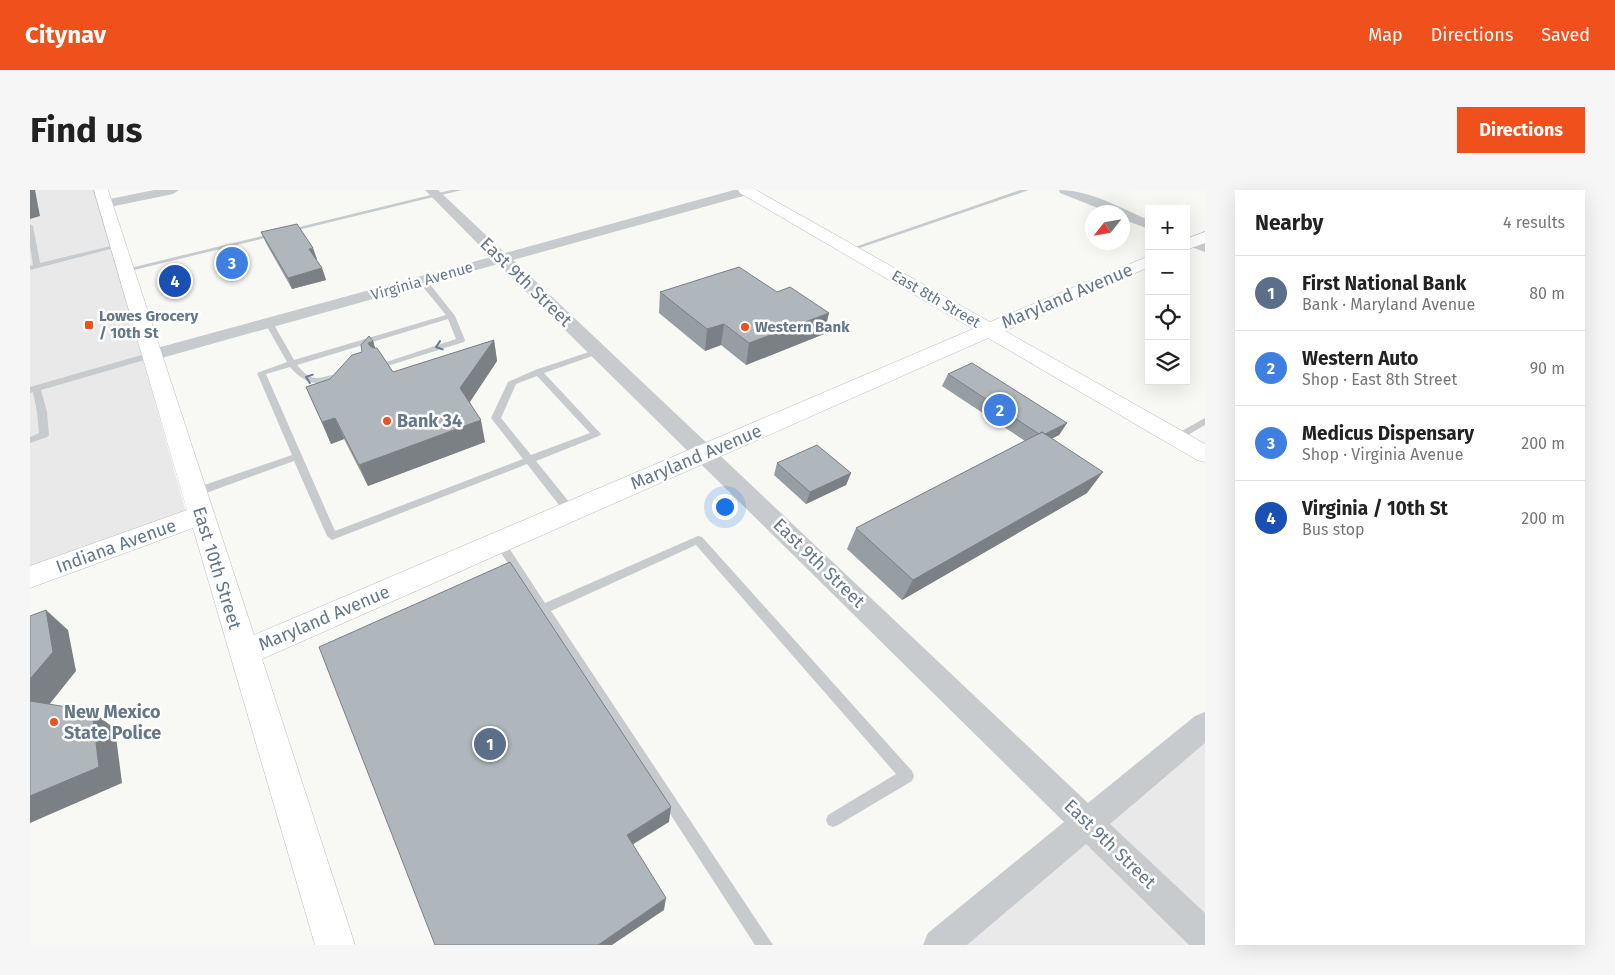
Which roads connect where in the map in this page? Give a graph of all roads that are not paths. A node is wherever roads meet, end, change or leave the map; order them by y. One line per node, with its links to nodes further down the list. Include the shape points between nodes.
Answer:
1 (173, 190): 7 (street)
2 (459, 190): 6 (lane)
3 (747, 190): 12 (street, East 8th Street); 14 (street, Virginia Avenue)
4 (1026, 190): 12 (lane)
5 (1065, 190): 8 (street)
6 (434, 193): 13 (lane); 14 (street, East 9th Street)
7 (103, 197): 13 (street, East 10th Street)
8 (1102, 205)
9 (1130, 217): 10 (street)
10 (1145, 223)
11 (30, 226): 16 (lane)
12 (849, 250): 20 (street, East 8th Street)
13 (122, 258): 16 (lane); 22 (street, East 10th Street)
14 (501, 259): 17 (street, Virginia Avenue); 21 (street, East 9th Street)
15 (1145, 263): 20 (street, Maryland Avenue)
16 (33, 267)
17 (422, 280): 18 (lane); 19 (street, Virginia Avenue)
18 (451, 316): 23 (lane); 24 (lane, one-way to 24, via 461,340)
19 (270, 323): 22 (street, Virginia Avenue); 23 (lane)
20 (988, 329): 29 (street, East 8th Street); 31 (street, Maryland Avenue)
21 (598, 351): 25 (lane); 31 (street, East 9th Street)
22 (152, 356): 27 (lane); 35 (street, East 10th Street)
23 (293, 364): 26 (lane, one-way to 23, via 310,380 298,373); 33 (lane, via 261,373)
24 (381, 365)
25 (538, 372): 34 (lane, via 512,382 496,418); 34 (lane, via 596,434)
26 (349, 375)
27 (33, 389): 30 (lane, via 42,412 44,435)
28 (1205, 421): 29 (lane)
29 (1176, 438): 32 (street, East 8th Street)
30 (30, 440)
31 (705, 453): 36 (street, Maryland Avenue); 43 (street, East 9th Street)
32 (1205, 454)
33 (298, 456): 34 (lane, via 332,536); 35 (lane)
34 (529, 460): 36 (lane)
35 (198, 504): 38 (street, Indiana Avenue); 40 (street, East 10th Street)
36 (570, 511): 37 (street, Maryland Avenue)
37 (499, 542): 39 (lane); 40 (street, Maryland Avenue)
38 (30, 577)
39 (543, 609): 42 (lane, via 698,540 906,776); 46 (lane)
40 (243, 653): 45 (street, East 10th Street)
41 (1205, 725): 43 (street)
42 (833, 820)
43 (1088, 823): 44 (street, East 9th Street); 47 (street)
44 (1205, 937)
45 (335, 945)
46 (765, 945)
47 (940, 945)

